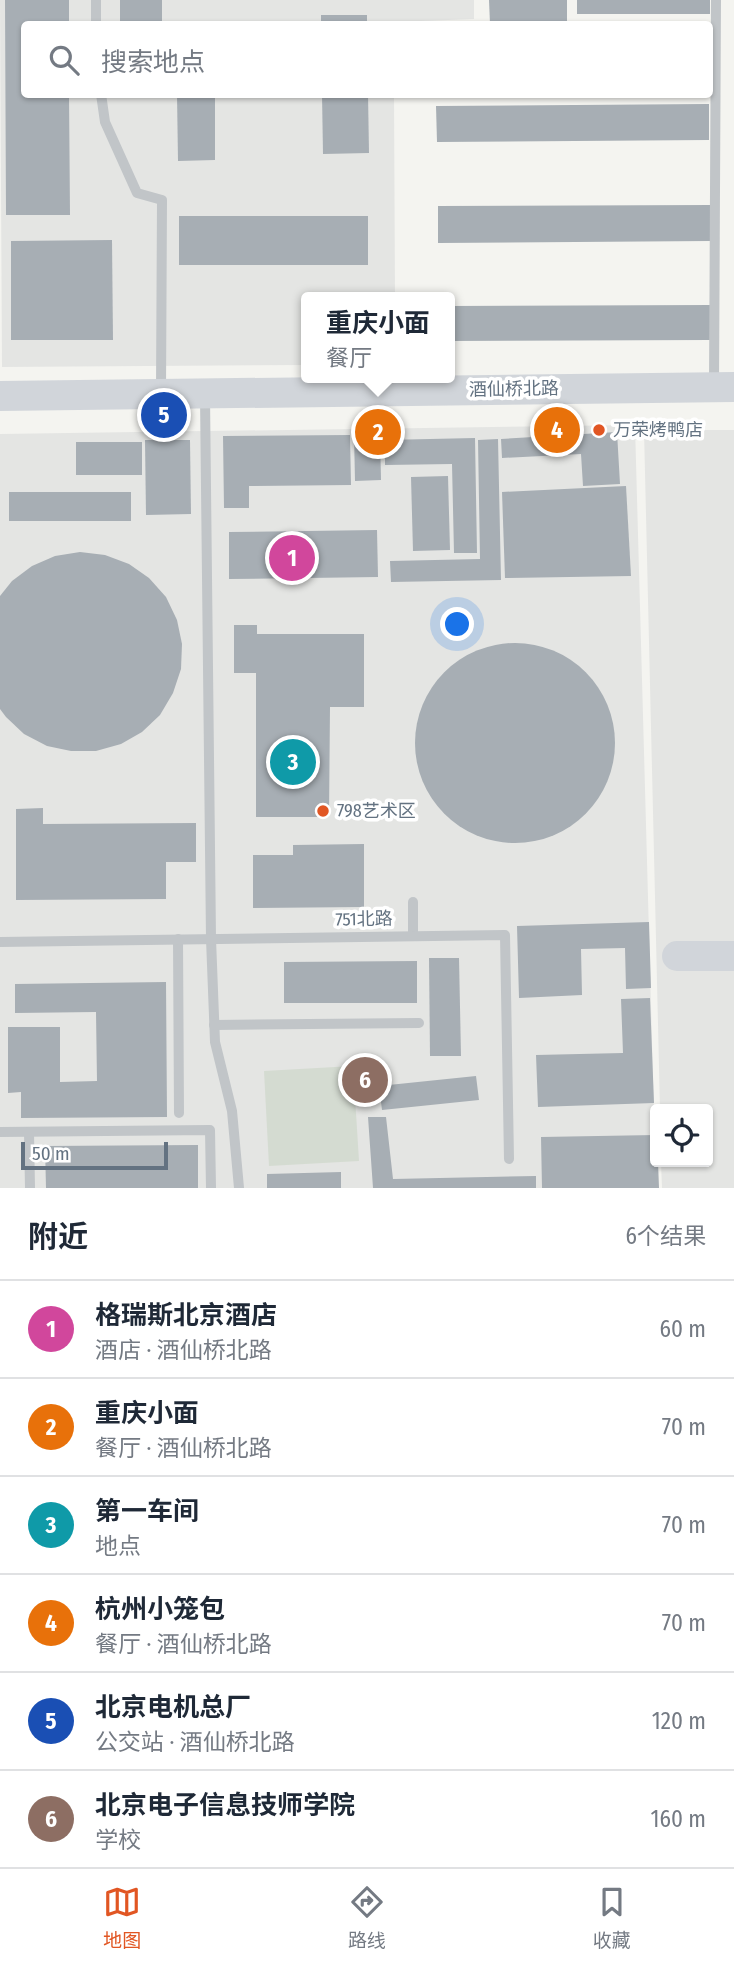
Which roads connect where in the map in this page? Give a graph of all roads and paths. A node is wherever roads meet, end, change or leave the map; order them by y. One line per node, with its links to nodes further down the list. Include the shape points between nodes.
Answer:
1 (96, 0): 3 (lane)
2 (716, 0): 5 (lane)
3 (96, 21)
4 (102, 98): 6 (lane, via 105,122 137,193 162,200)
5 (724, 387): 7 (street, 酒仙桥北路)
6 (161, 394): 7 (street, 酒仙桥北路); 8 (street, 酒仙桥北路)
7 (205, 394): 12 (lane)
8 (0, 396)
9 (413, 902): 10 (lane)
10 (413, 936): 12 (lane, 751北路); 21 (lane, 751北路, via 505,935)
11 (178, 939): 12 (lane, 751北路); 13 (lane, 751北路); 18 (lane)
12 (211, 939): 17 (lane)
13 (0, 942)
14 (677, 956): 15 (street)
15 (734, 956)
16 (419, 1023): 17 (lane)
17 (214, 1025): 24 (lane, via 232,1111)
18 (179, 1113)
19 (0, 1132): 20 (lane)
20 (29, 1132): 22 (lane); 23 (lane, via 210,1130)
21 (509, 1159)
22 (30, 1188)
23 (211, 1188)
24 (239, 1188)

